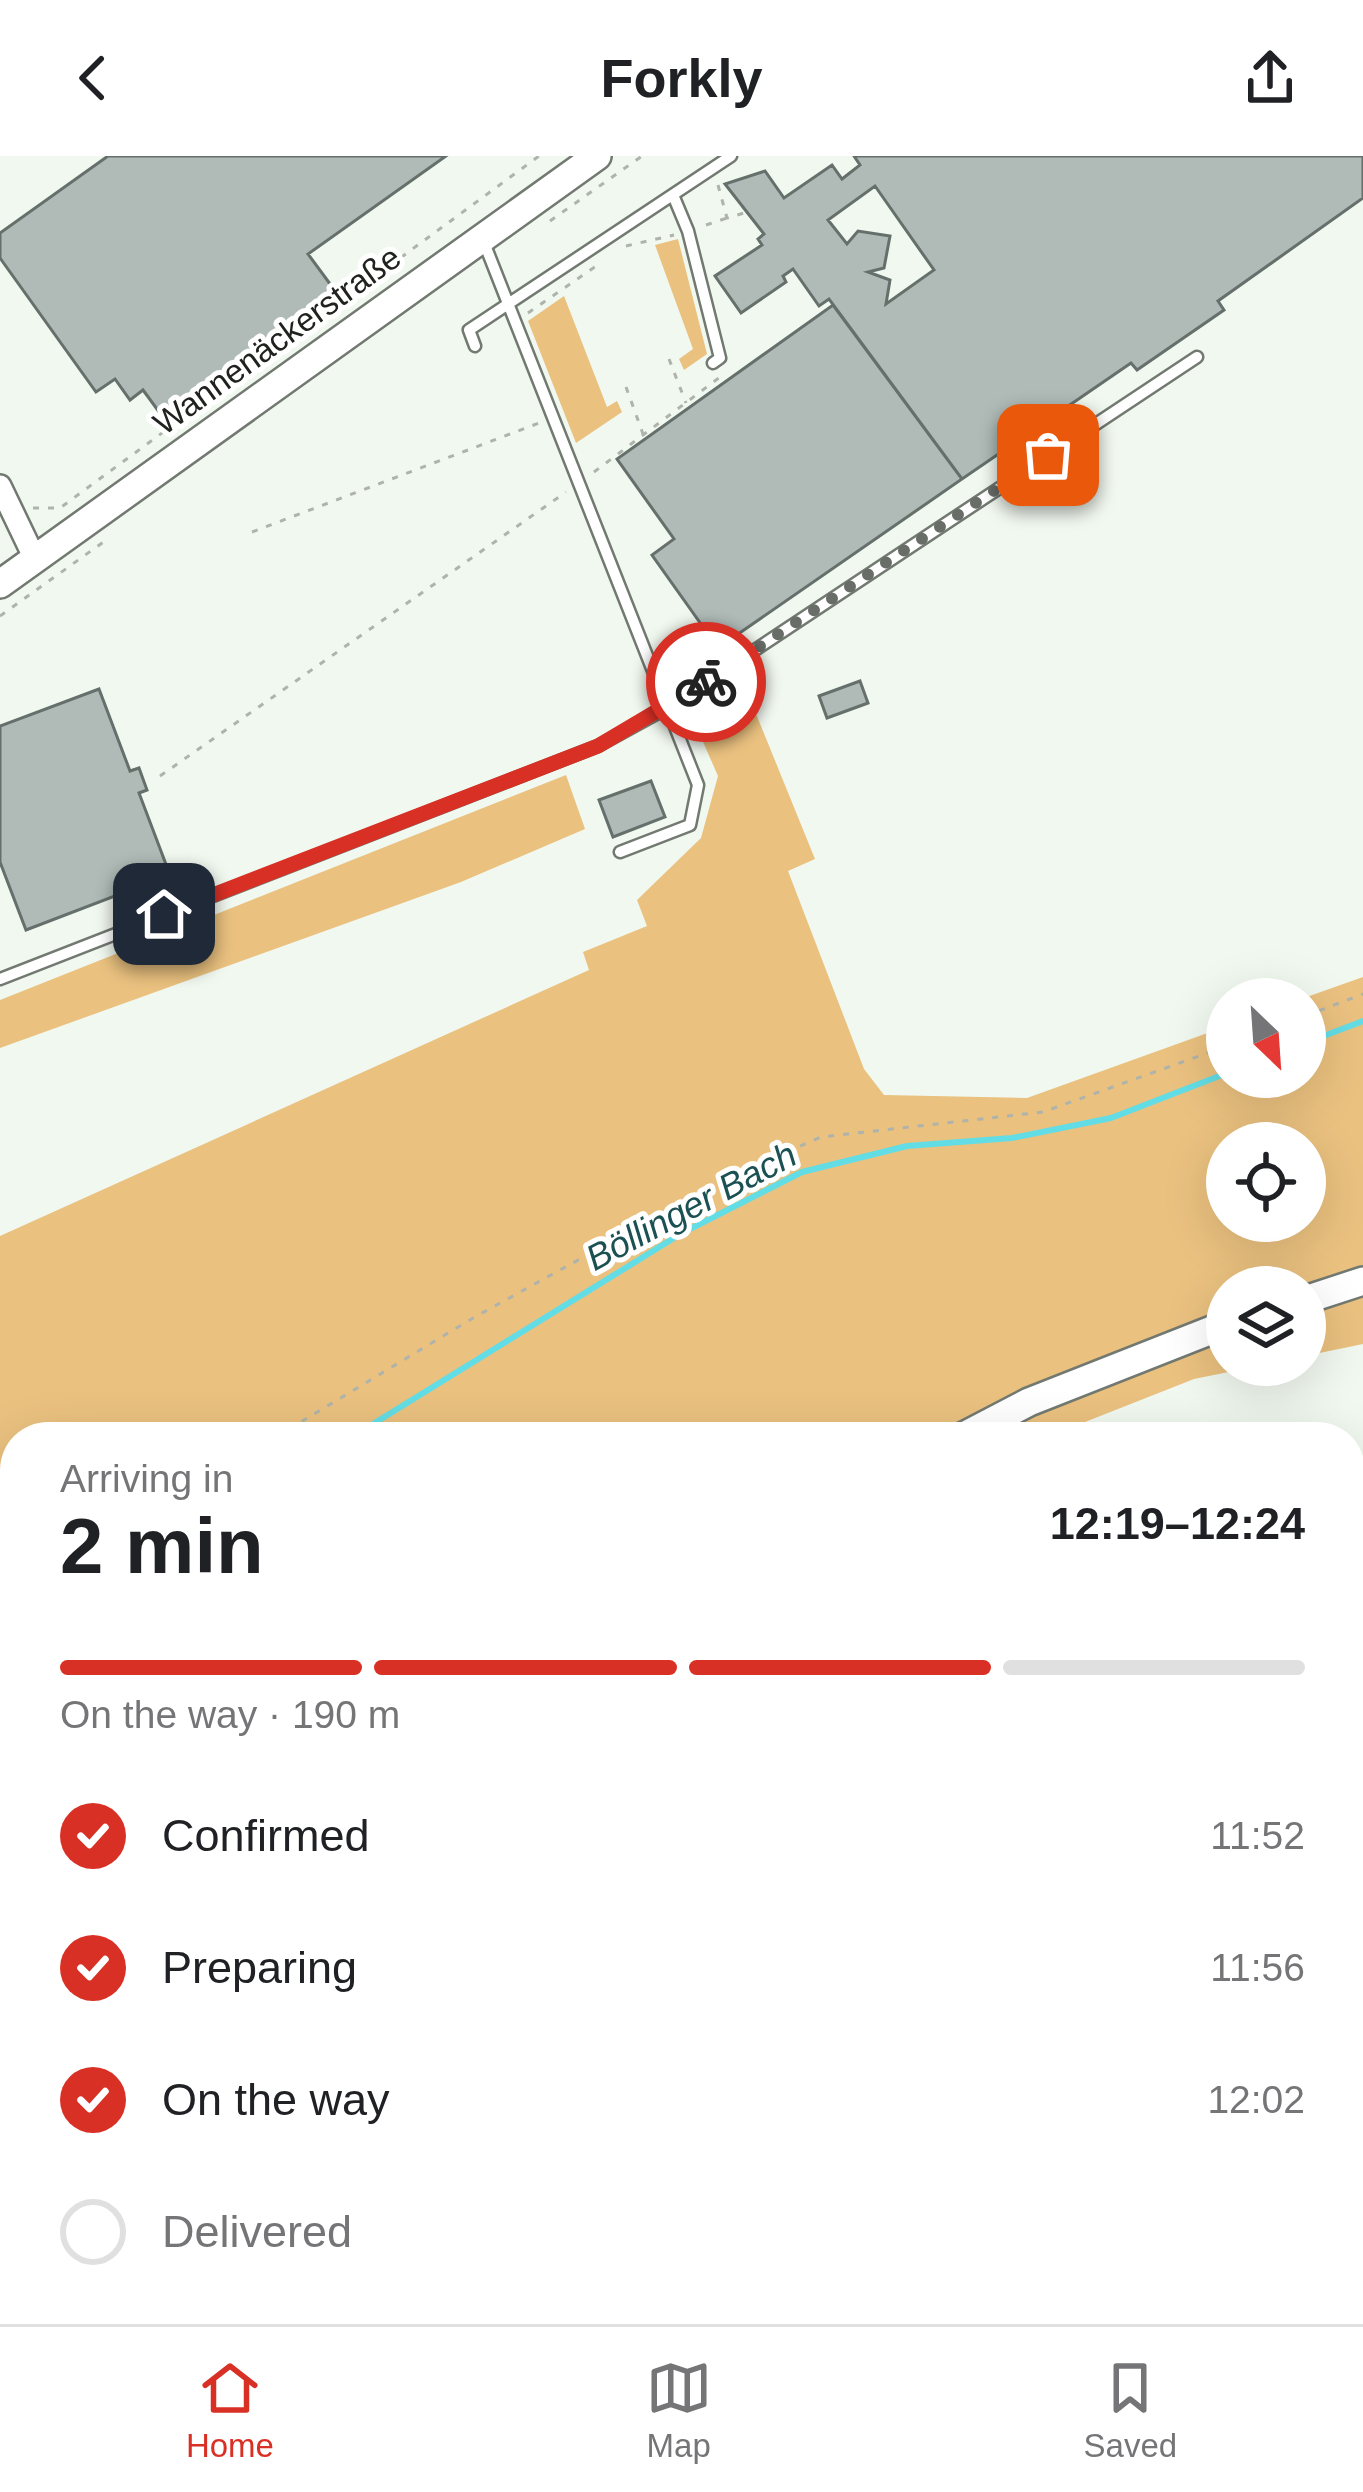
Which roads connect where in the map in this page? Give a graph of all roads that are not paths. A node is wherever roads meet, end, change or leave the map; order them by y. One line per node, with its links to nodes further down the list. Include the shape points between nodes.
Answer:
1 (597, 156): 4 (street, Wannenäckerstraße)
2 (731, 156): 3 (lane)
3 (673, 195): 5 (lane); 8 (lane, via 720,358)
4 (482, 237): 5 (lane); 10 (street, Wannenäckerstraße)
5 (509, 305): 6 (lane, via 470,330); 12 (lane)
6 (476, 346)
7 (1197, 357): 12 (lane)
8 (713, 362)
9 (0, 486): 10 (street)
10 (35, 559): 11 (street, Wannenäckerstraße)
11 (0, 584)
12 (669, 707): 13 (lane, via 698,785 690,825); 14 (lane, via 598,746)
13 (620, 851)
14 (0, 979)
15 (1363, 1282): 16 (street)
16 (1326, 1293)
17 (1206, 1332): 18 (street)
18 (991, 1422)

